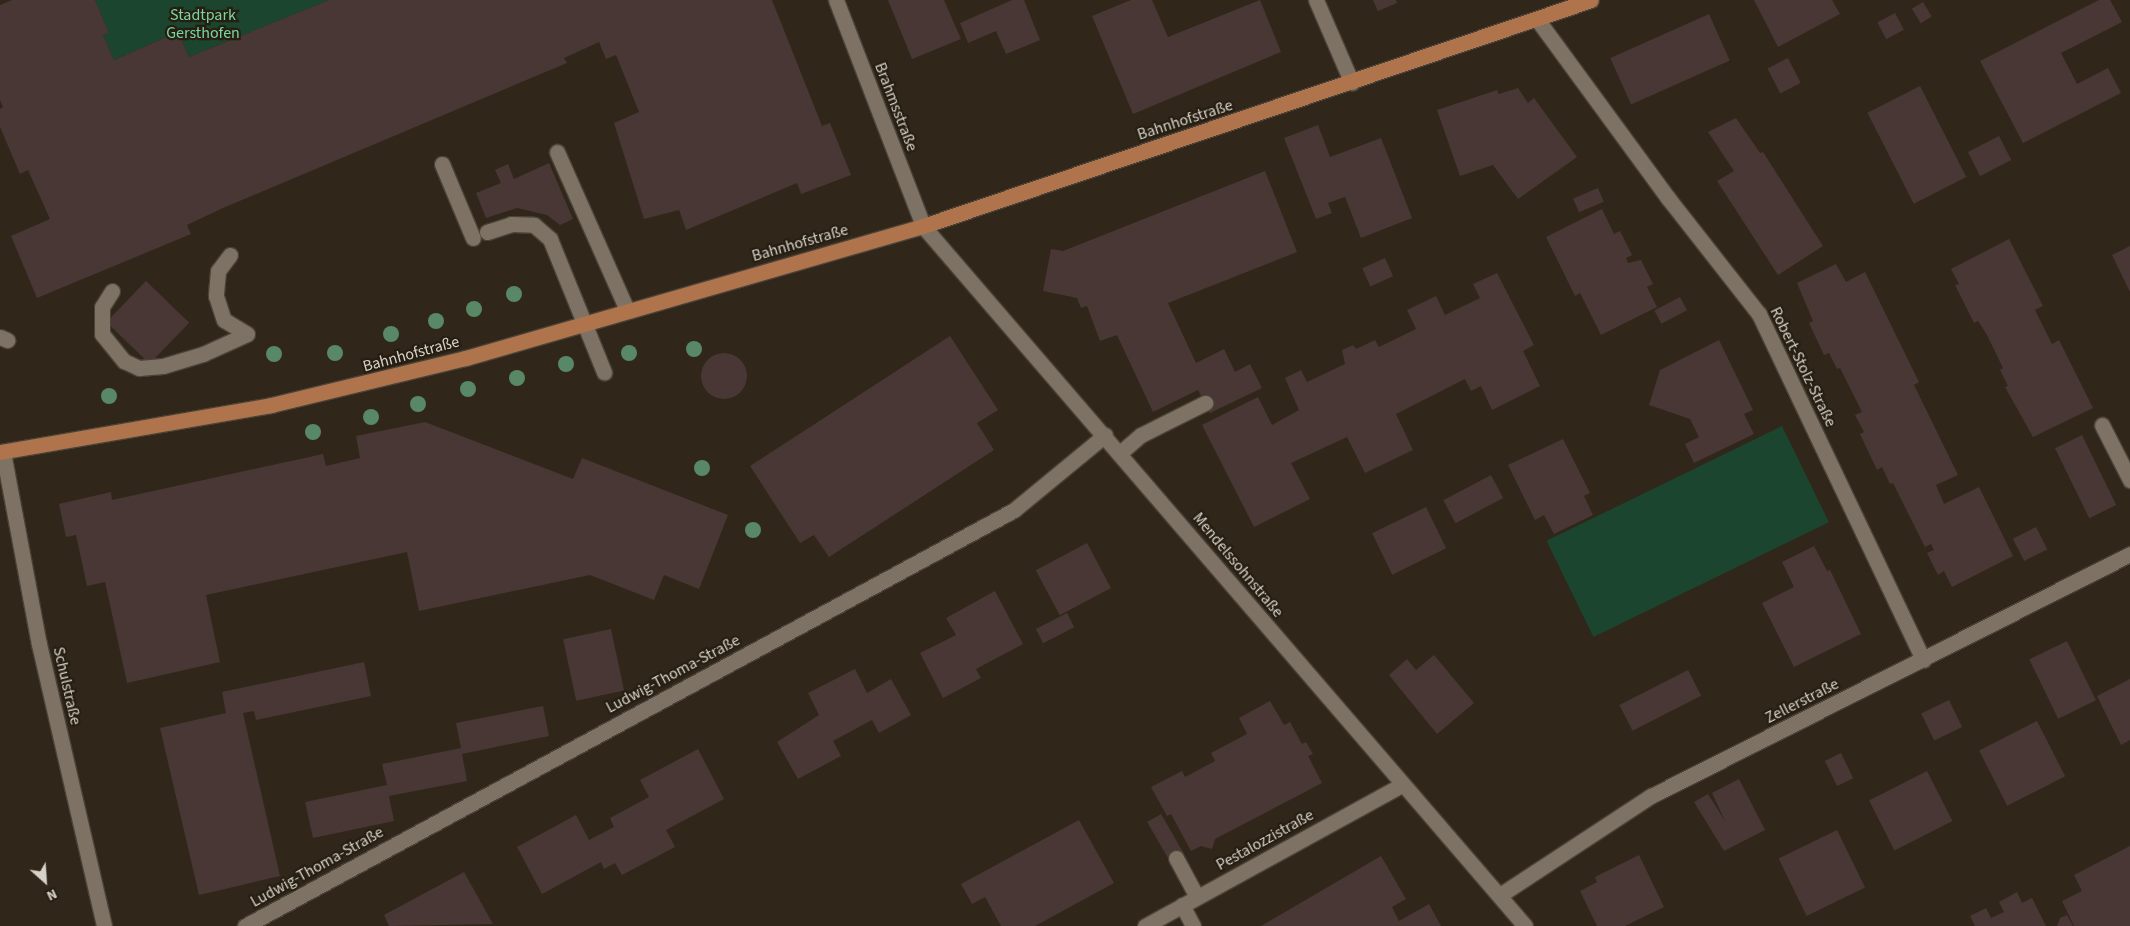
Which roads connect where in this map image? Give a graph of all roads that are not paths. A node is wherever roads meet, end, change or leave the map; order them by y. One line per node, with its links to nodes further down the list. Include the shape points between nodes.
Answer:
1 (836, 0): 8 (street, Brahmsstraße)
2 (1316, 0): 5 (street)
3 (1591, 0): 4 (main road, Bahnhofstraße)
4 (1537, 19): 5 (main road, Bahnhofstraße); 23 (street, Robert-Stolz-Straße, via 1668,198 1759,314)
5 (1352, 82): 8 (main road, Bahnhofstraße)
6 (557, 152): 11 (street)
7 (442, 164): 13 (street, via 480,235 511,224 534,225 550,240)
8 (923, 226): 11 (main road, Bahnhofstraße); 18 (street, Mendelssohnstraße)
9 (230, 255): 12 (street, via 218,271 216,296)
10 (112, 291): 14 (street, via 102,307 102,334 124,362 140,368 164,366)
11 (627, 310): 13 (main road, Bahnhofstraße)
12 (224, 320): 14 (street, via 214,343); 14 (street, via 247,334)
13 (585, 322): 15 (street); 19 (main road, Bahnhofstraße, via 368,383 271,405)
14 (203, 354)
15 (604, 372)
16 (1205, 403): 20 (street, via 1141,435)
17 (2102, 425): 21 (street)
18 (1105, 435): 20 (street, Mendelssohnstraße); 30 (street, Ludwig-Thoma-Straße, via 1014,510)
19 (2, 452): 29 (street, Schulstraße, via 39,644)
20 (1120, 453): 24 (street, Mendelssohnstraße)
21 (2130, 480)
22 (2130, 554): 23 (street, Zellerstraße)
23 (1924, 660): 26 (street, Zellerstraße, via 1651,796)
24 (1402, 786): 26 (street, Mendelssohnstraße); 27 (street, Pestalozzistraße)
25 (1176, 858): 27 (street)
26 (1500, 894): 33 (street, Mendelssohnstraße)
27 (1198, 897): 28 (street, Pestalozzistraße)
28 (1182, 905): 31 (street, Pestalozzistraße); 32 (street)
29 (104, 926)
30 (246, 926)
31 (1145, 926)
32 (1193, 926)
33 (1525, 926)

